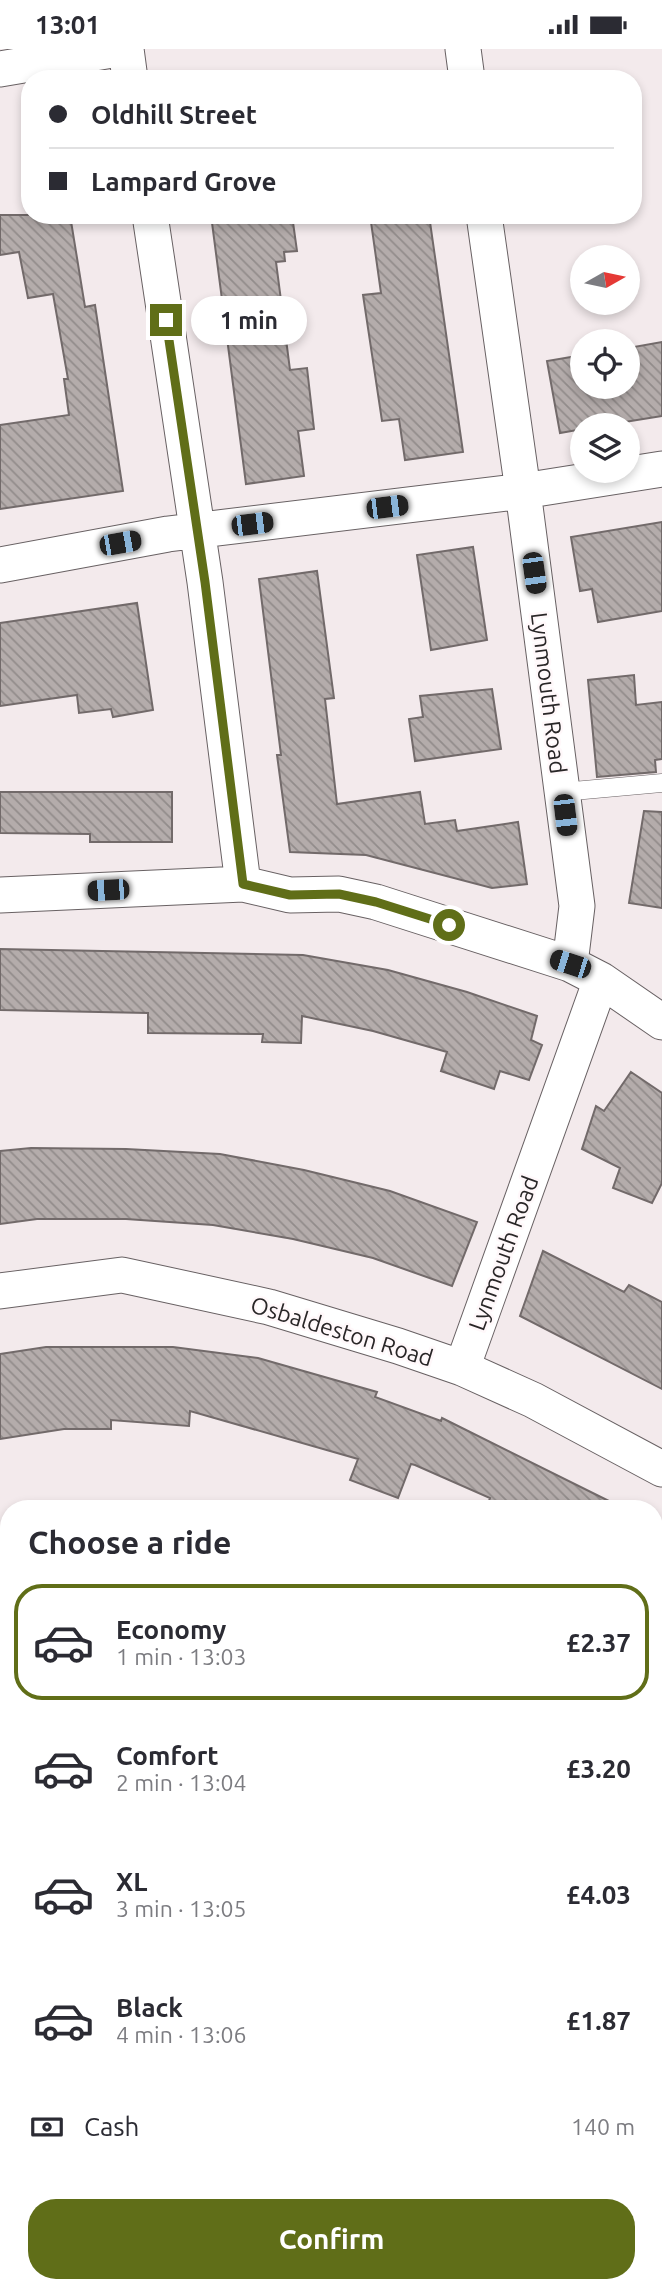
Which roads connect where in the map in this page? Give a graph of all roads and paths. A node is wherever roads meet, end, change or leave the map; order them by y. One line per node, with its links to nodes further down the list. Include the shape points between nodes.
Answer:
1 (118, 49): 4 (street)
2 (126, 49): 5 (street)
3 (463, 49): 6 (street)
4 (0, 69)
5 (129, 70)
6 (466, 70)
7 (151, 224): 11 (street)
8 (485, 224): 10 (street, Lynmouth Road)
9 (662, 468): 10 (street)
10 (523, 491): 11 (street); 14 (street, Lynmouth Road)
11 (197, 530): 12 (street); 15 (street)
12 (0, 565)
13 (662, 783): 14 (lane)
14 (562, 792): 17 (street, Lynmouth Road, via 577,906)
15 (243, 884): 16 (street); 17 (street, via 290,895 339,894 376,902)
16 (0, 895)
17 (570, 964): 18 (street)
18 (601, 980): 19 (street); 21 (street, Lynmouth Road)
19 (662, 1022)
20 (0, 1290): 21 (street, Osbaldeston Road, via 122,1275 269,1307)
21 (462, 1368): 22 (street, Osbaldeston Road)
22 (662, 1469)

